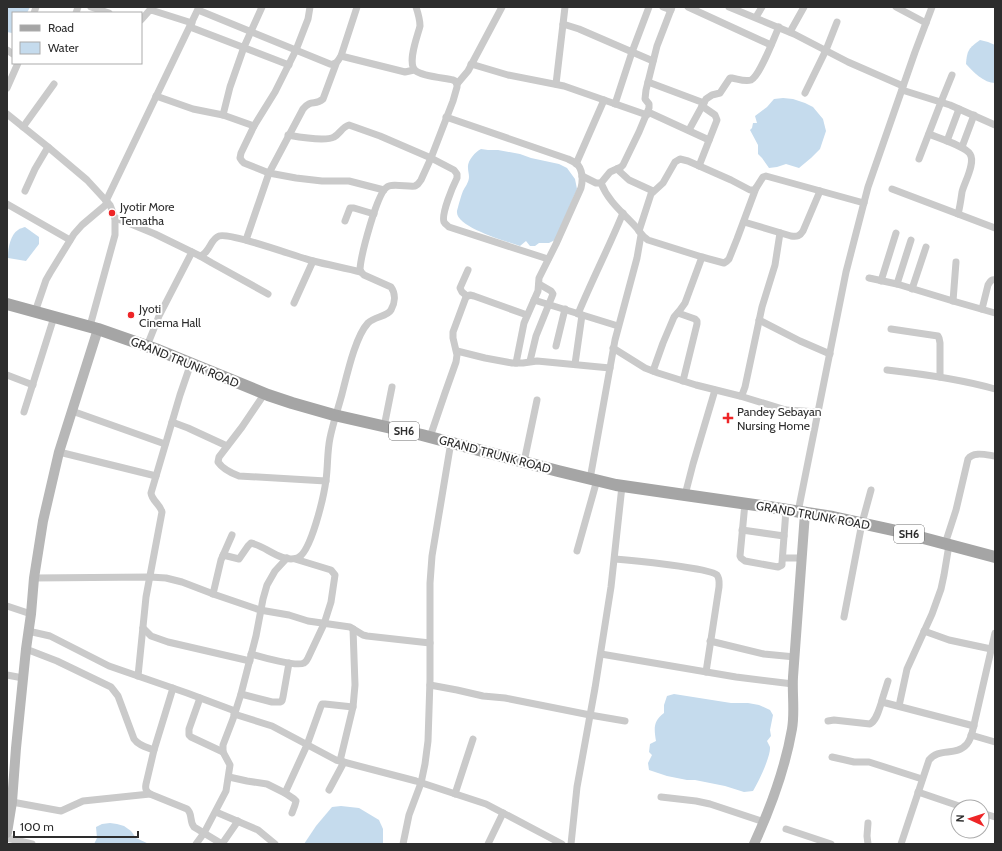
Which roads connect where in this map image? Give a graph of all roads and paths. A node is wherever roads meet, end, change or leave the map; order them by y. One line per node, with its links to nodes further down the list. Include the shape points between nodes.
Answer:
1 (91, 7): 18 (street)
2 (262, 7): 26 (street)
3 (310, 7): 30 (street)
4 (357, 7): 33 (street)
5 (416, 7): 39 (street, via 420,26 413,54)
6 (502, 7): 37 (street)
7 (565, 7): 23 (street)
8 (649, 7): 32 (street)
9 (663, 7): 17 (street)
10 (688, 7): 28 (street)
11 (729, 7): 19 (street)
12 (762, 7): 19 (street)
13 (804, 7): 27 (street)
14 (896, 7): 22 (street)
15 (932, 7): 22 (street)
16 (199, 8): 24 (street); 26 (street)
17 (672, 8): 34 (street)
18 (106, 12)
19 (756, 17): 25 (street)
20 (142, 19): 24 (street, via 152,10)
21 (837, 22): 31 (street)
22 (926, 23): 46 (street)
23 (563, 24): 32 (street); 44 (street)
24 (191, 25): 29 (street); 48 (street)
25 (779, 27): 27 (street); 28 (street)
26 (251, 31): 29 (street); 30 (street)
27 (790, 32): 31 (street)
28 (771, 45): 52 (street, via 755,78 730,78 720,93 709,96)
29 (244, 47): 38 (street); 56 (street)
30 (296, 50): 36 (street); 38 (street)
31 (826, 50): 46 (street); 47 (street)
32 (632, 52): 34 (street); 51 (street)
33 (341, 56): 36 (street); 39 (street, via 405,72)
34 (653, 61): 41 (street)
35 (18, 64): 45 (street)
36 (336, 64): 64 (street, via 323,99 306,105)
37 (471, 64): 43 (street); 44 (street, via 508,75)
38 (289, 65): 60 (street)
39 (414, 70): 43 (street, via 424,75 453,80)
40 (952, 75): 50 (street)
41 (648, 82): 52 (street); 54 (street, via 645,96 650,106)
42 (54, 84): 61 (street)
43 (457, 84): 58 (street)
44 (556, 84): 49 (street)
45 (7, 88)
46 (902, 88): 50 (street); 84 (street)
47 (805, 93)
48 (156, 96): 56 (street); 83 (street)
49 (604, 100): 51 (street); 71 (street)
50 (941, 102): 53 (street); 63 (street)
51 (615, 104): 54 (street)
52 (703, 105): 62 (street); 65 (street, via 717,118)
53 (959, 109): 57 (street); 66 (street)
54 (647, 113): 62 (street); 73 (street, via 623,165)
55 (7, 114): 61 (street)
56 (223, 116): 60 (street)
57 (974, 116): 59 (street); 68 (street)
58 (446, 117): 69 (street); 71 (street)
59 (995, 125)
60 (254, 126): 74 (street, via 240,158)
61 (23, 127): 67 (street)
62 (689, 130): 65 (street)
63 (928, 134): 66 (street); 70 (street)
64 (288, 135): 69 (street, via 326,139 336,136 349,125); 74 (street)
65 (710, 140): 72 (street)
66 (947, 141): 68 (street)
67 (48, 147): 80 (street); 83 (street, via 87,180)
68 (962, 147): 88 (street, via 970,154 972,164 962,192)
69 (431, 158): 79 (street, via 418,184 390,186); 103 (street, via 457,174 445,208 444,221 449,227)
70 (919, 159)
71 (576, 164): 75 (street)
72 (699, 166): 77 (street, via 752,191); 81 (street, via 682,159 678,160 663,183)
73 (617, 169): 76 (street, via 610,172); 81 (street, via 629,180)
74 (269, 173): 79 (street, via 322,182 356,183); 97 (street)
75 (582, 176): 76 (street); 103 (street, via 581,188)
76 (601, 183): 87 (street, via 607,196)
77 (756, 188): 82 (street, via 763,176 766,176); 91 (street)
78 (892, 189): 88 (street)
79 (384, 190): 86 (street)
80 (25, 191)
81 (653, 191): 93 (street)
82 (820, 191): 84 (street); 94 (street, via 801,235 795,237)
83 (107, 202): 89 (street); 96 (street, via 78,228)
84 (864, 203): 137 (street, via 846,272)
85 (7, 204): 96 (street)
86 (374, 214): 90 (street, via 350,208); 107 (street, via 360,262)
87 (623, 214): 93 (street); 126 (street, via 592,281)
88 (958, 214): 92 (street)
89 (115, 218): 100 (street); 131 (street, via 115,235)
90 (345, 221)
91 (744, 222): 94 (street); 102 (street, via 727,262)
92 (995, 228)
93 (640, 233): 102 (street, via 648,240); 130 (street, via 637,258)
94 (780, 233): 129 (street, via 775,265)
95 (896, 233): 110 (street)
96 (70, 240): 123 (street, via 48,277)
97 (246, 240): 101 (street, via 220,236); 104 (street)
98 (911, 240): 112 (street)
99 (926, 247): 113 (street)
100 (192, 252): 101 (street); 133 (street, via 159,316)
101 (200, 256): 114 (street)
102 (702, 257): 124 (street, via 686,303)
103 (548, 260): 111 (street, via 539,278)
104 (313, 261): 107 (street); 118 (street)
105 (956, 262): 117 (street)
106 (468, 270): 115 (street, via 460,288)
107 (361, 272): 158 (street, via 391,287 394,300 386,315 375,318 364,328 352,357)
108 (869, 278): 110 (street)
109 (995, 280): 121 (street, via 988,285)
110 (881, 281): 112 (street)
111 (539, 284): 116 (street); 120 (street, via 553,292)
112 (897, 284): 113 (street)
113 (912, 289): 117 (street)
114 (268, 294)
115 (467, 296): 127 (street, via 474,296); 136 (street, via 453,332)
116 (534, 300): 120 (street); 127 (street)
117 (953, 301): 121 (street)
118 (294, 303)
119 (7, 304): 123 (main road, GRAND TRUNK ROAD / SH6)
120 (549, 305): 122 (street); 138 (street, via 536,336)
121 (982, 309): 125 (street)
122 (565, 310): 126 (street); 134 (street)
123 (35, 312): 128 (main road, GRAND TRUNK ROAD / SH6)
124 (678, 313): 144 (street, via 674,317); 147 (street, via 697,321)
125 (995, 313)
126 (580, 314): 130 (street); 141 (street)
127 (527, 315): 140 (street)
128 (54, 317): 131 (main road, GRAND TRUNK ROAD / SH6); 148 (street)
129 (759, 320): 137 (street); 153 (street, via 745,387)
130 (618, 326): 135 (street)
131 (94, 328): 133 (main road, GRAND TRUNK ROAD / SH6); 155 (street)
132 (891, 329): 146 (street, via 938,336)
133 (147, 346): 139 (main road, GRAND TRUNK ROAD / SH6)
134 (556, 346)
135 (613, 348): 142 (street); 144 (street)
136 (457, 351): 140 (street); 161 (street, via 456,362)
137 (830, 354): 157 (street)
138 (530, 361): 140 (street); 141 (street)
139 (191, 363): 152 (main road, GRAND TRUNK ROAD / SH6); 159 (street)
140 (516, 363)
141 (575, 364): 142 (street)
142 (610, 368): 169 (street)
143 (887, 370): 146 (street)
144 (653, 371): 147 (street)
145 (7, 375): 148 (street)
146 (940, 377): 150 (street)
147 (683, 381): 151 (street)
148 (33, 385): 156 (street)
149 (392, 387): 160 (street)
150 (995, 389)
151 (715, 390): 153 (street); 173 (street)
152 (265, 393): 158 (main road, GRAND TRUNK ROAD / SH6); 164 (street)
153 (740, 396): 157 (street, via 786,410)
154 (537, 400): 167 (street)
155 (72, 411): 163 (street); 165 (street)
156 (24, 412)
157 (818, 412): 175 (street)
158 (336, 416): 160 (main road, GRAND TRUNK ROAD / SH6); 170 (street, via 329,445)
159 (172, 422): 163 (street); 164 (street)
160 (384, 426): 161 (main road, GRAND TRUNK ROAD / SH6)
161 (430, 437): 162 (main road, GRAND TRUNK ROAD / SH6)
162 (451, 442): 167 (main road, GRAND TRUNK ROAD / SH6); 202 (street, via 432,563)
163 (165, 444): 168 (street)
164 (227, 446): 170 (street, via 218,462 235,475)
165 (59, 452): 168 (street); 189 (street, via 43,521)
166 (995, 456): 180 (street, via 969,456)
167 (524, 462): 169 (main road, GRAND TRUNK ROAD / SH6)
168 (156, 476): 188 (street, via 152,497 162,512)
169 (594, 480): 171 (main road, GRAND TRUNK ROAD / SH6); 181 (street)
170 (326, 481): 184 (street, via 308,544 303,554)
171 (622, 486): 173 (main road, GRAND TRUNK ROAD / SH6); 187 (street)
172 (870, 490): 176 (street)
173 (685, 495): 174 (main road, GRAND TRUNK ROAD / SH6)
174 (745, 503): 175 (main road, GRAND TRUNK ROAD / SH6); 177 (street)
175 (805, 513): 176 (main road, GRAND TRUNK ROAD / SH6); 179 (street); 186 (street)
176 (862, 523): 180 (main road, GRAND TRUNK ROAD / SH6); 194 (street)
177 (742, 530): 179 (street); 185 (street, via 742,560 778,567 782,565)
178 (232, 535): 182 (street)
179 (784, 536): 185 (street)
180 (947, 544): 183 (main road, GRAND TRUNK ROAD / SH6); 199 (street, via 941,589)
181 (577, 551)
182 (223, 555): 184 (street, via 239,559 253,543 283,558); 190 (street)
183 (995, 557)
184 (291, 558): 192 (street, via 272,577); 195 (street, via 331,570 335,574 331,602)
185 (783, 558): 186 (street)
186 (802, 558): 206 (street)
187 (614, 559): 201 (street, via 695,569 712,572 717,576 719,587); 205 (street)
188 (150, 577): 189 (street); 190 (street, via 182,582); 196 (street)
189 (34, 578): 193 (street)
190 (213, 594): 192 (street)
191 (7, 606): 193 (street)
192 (260, 610): 195 (street); 207 (street)
193 (31, 614): 198 (street)
194 (844, 617)
195 (324, 624): 197 (street); 208 (street, via 305,663)
196 (143, 628): 207 (street, via 151,636 168,642); 211 (street)
197 (354, 629): 202 (street, via 366,636); 221 (street, via 356,675)
198 (28, 631): 203 (street); 211 (street, via 50,636 109,666)
199 (924, 631): 204 (street, via 949,640); 220 (street, via 907,669)
200 (995, 633): 204 (street)
201 (710, 641): 206 (street, via 764,654); 209 (street)
202 (430, 644): 215 (street)
203 (26, 649): 212 (street); 231 (street, via 111,687 118,696 136,743)
204 (991, 649): 226 (street)
205 (600, 654): 209 (street); 223 (street)
206 (795, 657): 214 (street)
207 (250, 658): 208 (street); 217 (street)
208 (289, 663): 217 (street, via 282,701 272,702)
209 (706, 672): 214 (street)
210 (7, 675): 212 (street)
211 (138, 676): 216 (street)
212 (23, 678): 244 (street)
213 (888, 682): 219 (street)
214 (793, 684): 250 (street, via 792,727 786,759)
215 (430, 685): 223 (street); 237 (street, via 428,741)
216 (173, 688): 218 (street); 231 (street)
217 (241, 694): 222 (street)
218 (200, 698): 222 (street); 232 (street, via 189,735)
219 (882, 701): 220 (street); 225 (street, via 873,723)
220 (899, 706): 226 (street)
221 (353, 707): 230 (street, via 322,704); 234 (street)
222 (235, 713): 230 (street, via 272,726); 232 (street, via 222,745)
223 (590, 715): 224 (street); 263 (street)
224 (625, 721)
225 (828, 721)
226 (974, 726): 227 (street)
227 (971, 735): 229 (street); 236 (street, via 962,748 932,756)
228 (473, 739): 242 (street)
229 (995, 742)
230 (307, 745): 234 (street); 240 (street)
231 (154, 750): 241 (street, via 146,784 146,791)
232 (223, 752): 235 (street, via 230,765)
233 (832, 757): 236 (street, via 854,762 869,762)
234 (342, 761): 237 (street); 238 (street)
235 (229, 777): 240 (street, via 267,784); 246 (street, via 226,791)
236 (922, 779): 239 (street)
237 (421, 783): 242 (street); 260 (street)
238 (329, 790)
239 (918, 792): 245 (street); 267 (street)
240 (285, 793): 247 (street, via 296,802)
241 (150, 794): 244 (street, via 83,802 61,811); 254 (street, via 187,809 192,825)
242 (455, 794): 248 (street, via 486,804)
243 (662, 797): 250 (street, via 703,803)
244 (12, 802): 253 (street)
245 (950, 803)
246 (216, 812): 249 (street); 254 (street)
247 (292, 812)
248 (503, 813): 261 (street); 262 (street)
249 (238, 821): 258 (street); 259 (street, via 258,830)
250 (764, 822): 264 (street)
251 (868, 823): 266 (street)
252 (786, 829): 265 (street)
253 (7, 833)
254 (204, 834): 257 (street); 258 (street)
255 (7, 838): 256 (street)
256 (32, 844)
257 (196, 844)
258 (222, 844)
259 (275, 844)
260 (403, 844)
261 (488, 844)
262 (562, 844)
263 (571, 844)
264 (754, 844)
265 (831, 844)
266 (868, 844)
267 (901, 844)

